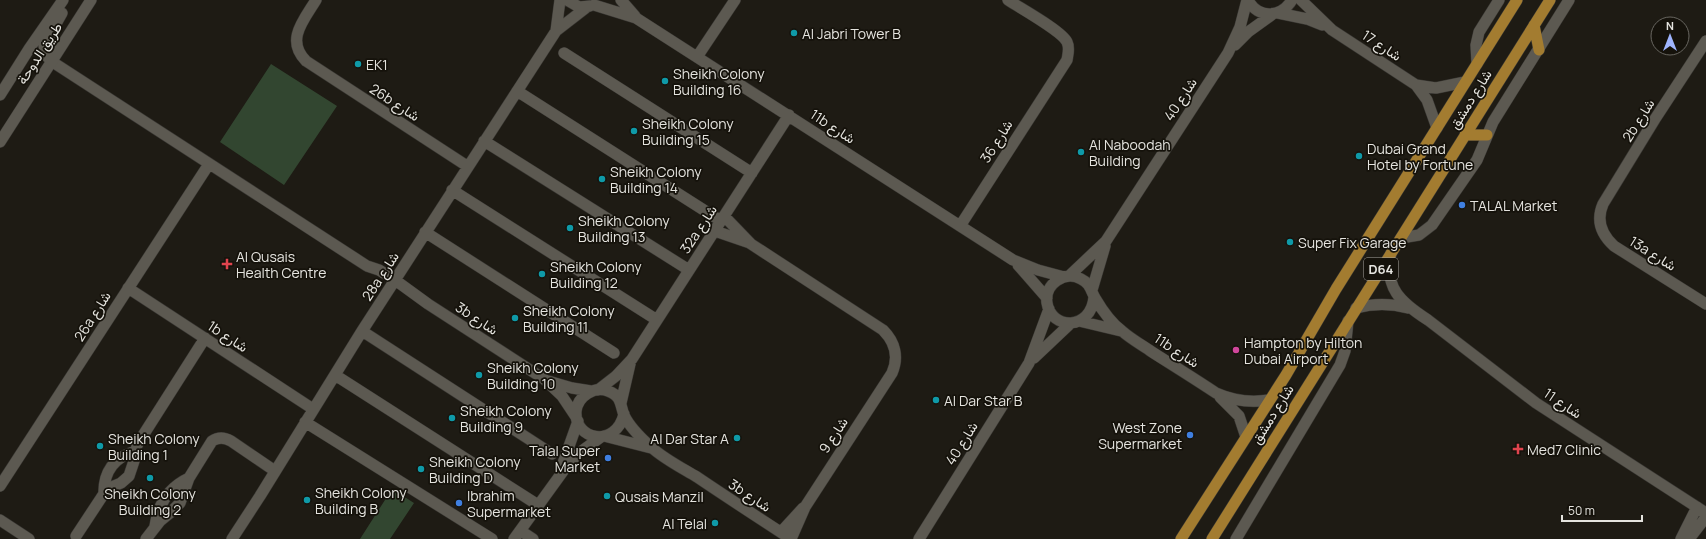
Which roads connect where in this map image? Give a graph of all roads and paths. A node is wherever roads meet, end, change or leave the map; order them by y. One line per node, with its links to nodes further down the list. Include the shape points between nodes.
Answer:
1 (63, 0): 33 (street, طريق الدوحة)
2 (69, 0): 28 (street, via 44,45 45,54)
3 (91, 0): 28 (street, طريق الدوحة)
4 (316, 0): 41 (street, 26b شارع, via 296,34 300,56)
5 (560, 0): 22 (street, 28a شارع)
6 (567, 0): 17 (street, 11b شارع, via 579,7)
7 (621, 0): 19 (street, 11b شارع)
8 (735, 0): 27 (street)
9 (1008, 0): 46 (street, شارع 36, via 1052,28 1062,46 1061,59 1057,74)
10 (1247, 0): 18 (street, شارع 17, via 1257,11); 26 (street, شارع 40, via 1240,27)
11 (1292, 0): 18 (street, شارع 40, via 1286,8)
12 (1301, 0): 21 (street, شارع 17)
13 (1499, 0): 29 (street, via 1477,36)
14 (1517, 0): 29 (main road, شارع دمشق / D64)
15 (1550, 0): 20 (main road, شارع دمشق / D64)
16 (1570, 0): 24 (street)
17 (594, 4): 19 (street, 11b شارع); 22 (street, 28a شارع)
18 (1275, 14): 21 (street, شارع 17, via 1307,19); 26 (street, شارع 40, via 1248,32)
19 (636, 18): 27 (street, 11b شارع)
20 (1534, 25): 24 (main road); 36 (main road, شارع دمشق / D64)
21 (1332, 30): 31 (street, شارع 17)
22 (556, 31): 32 (street, 28a شارع)
23 (1706, 41): 44 (street, 2b شارع, via 1655,119 1604,204)
24 (1539, 50): 37 (street)
25 (564, 53): 42 (street)
26 (1228, 53): 49 (street, شارع 40)
27 (697, 57): 34 (street, 11b شارع)
28 (51, 61): 38 (street, طريق الدوحة); 40 (street, 3b شارع)
29 (1477, 64): 30 (main road, شارع دمشق / D64)
30 (1465, 82): 31 (street, شارع 17, via 1436,88); 35 (main road, شارع دمشق / D64)
31 (1416, 85): 35 (street, شارع 17, via 1427,100)
32 (517, 91): 39 (street, 28a شارع); 45 (street)
33 (0, 95)
34 (789, 115): 42 (street, 32a شارع); 46 (street, 11b شارع)
35 (1437, 128): 75 (main road, شارع دمشق / D64)
36 (1465, 135): 37 (main road); 48 (main road, شارع دمشق / D64)
37 (1487, 135): 48 (street, via 1477,160 1432,225 1419,235)
38 (0, 142)
39 (484, 142): 41 (street, 28a شارع); 53 (street)
40 (210, 164): 55 (street, 3b شارع, via 367,266 379,270); 56 (street, 26a شارع)
41 (468, 166): 43 (street, 28a شارع)
42 (752, 173): 45 (street, 32a شارع)
43 (452, 190): 47 (street, 28a شارع); 62 (street)
44 (1600, 216): 58 (street, 13a شارع, via 1604,236 1614,246)
45 (720, 223): 50 (street, شارع 9); 50 (street, شارع 9); 53 (street, 32a شارع)
46 (960, 226): 52 (street, 11b شارع)
47 (426, 232): 55 (street, 28a شارع); 68 (street)
48 (1401, 238): 51 (main road, شارع دمشق / D64)
49 (1106, 241): 54 (street, شارع 40); 57 (street, شارع 40)
50 (751, 244): 91 (street, شارع 9, via 876,326 886,339 890,351 891,363 886,380)
51 (1391, 253): 60 (main road, شارع دمشق / D64); 61 (street, شارع 11, via 1391,283 1401,301)
52 (1013, 260): 54 (street, 11b شارع, via 1038,270); 59 (street, 11b شارع)
53 (689, 270): 62 (street, 32a شارع)
54 (1067, 276): 57 (street, via 1083,279); 59 (street, via 1052,285 1048,291)
55 (392, 285): 65 (street, 28a شارع); 72 (street, 3b شارع, via 428,304)
56 (128, 288): 67 (street, 1b شارع); 88 (street, 26a شارع)
57 (1093, 293): 64 (street, via 1090,312 1085,318); 66 (street, 11b شارع, via 1107,315)
58 (1706, 303)
59 (1048, 304): 64 (street, via 1058,320); 70 (street, شارع 40)
60 (1356, 308): 61 (street, شارع 11, via 1377,303); 63 (main road, شارع دمشق / D64)
61 (1409, 308): 92 (street, شارع 11, via 1556,416)
62 (657, 320): 69 (street, 32a شارع)
63 (1348, 321): 107 (main road, شارع دمشق / D64); 108 (street, via 1340,365)
64 (1075, 322): 66 (street, 11b شارع); 70 (street, شارع 40, via 1049,342)
65 (362, 331): 71 (street, 28a شارع); 84 (street)
66 (1122, 331): 74 (street, 11b شارع)
67 (205, 338): 76 (street, 1b شارع); 83 (street, via 142,436)
68 (614, 353)
69 (632, 359): 73 (street, 32a شارع, via 616,376); 77 (street, 32a شارع, via 625,381)
70 (1029, 363): 105 (street, شارع 40)
71 (335, 375): 76 (street, 28a شارع); 90 (street)
72 (544, 379): 73 (street, 3b شارع, via 563,386); 78 (street, 3b شارع, via 562,396)
73 (595, 390): 77 (street, via 608,391 616,396); 78 (street, via 579,402 576,409)
74 (1216, 393): 75 (street, 11b شارع, via 1246,402); 81 (street, 11b شارع, via 1239,416)
75 (1269, 400): 81 (main road, شارع دمشق / D64)
76 (313, 409): 79 (street, 28a شارع)
77 (622, 409): 80 (street, via 622,422 618,429); 82 (street, 3b شارع)
78 (577, 419): 80 (street, via 580,427 590,435); 86 (street)
79 (305, 422): 85 (street, 28a شارع); 102 (street)
80 (603, 437): 82 (street, 3b شارع); 86 (street, via 579,453)
81 (1246, 437): 106 (main road, شارع دمشق / D64)
82 (653, 449): 96 (street, 3b شارع)
83 (136, 450): 89 (street, via 129,476 121,483 110,487); 89 (street, via 120,457 108,470 103,486)
84 (552, 454)
85 (275, 471): 87 (street, via 231,441 221,438 212,442); 101 (street, 28a شارع)
86 (559, 474): 90 (street)
87 (189, 478): 95 (street, via 180,503); 95 (street, via 165,498 158,509)
88 (0, 486)
89 (104, 495): 98 (street)
90 (538, 505): 97 (street)
91 (805, 507): 96 (street, شارع 9); 104 (street, شارع 9)
92 (1701, 510): 109 (street)
93 (1706, 517): 110 (street)
94 (0, 520): 99 (street)
95 (155, 526): 100 (street)
96 (781, 532): 104 (street, 3b شارع)
97 (517, 535): 103 (street)
98 (76, 536)
99 (28, 539)
100 (146, 539)
101 (232, 539)
102 (492, 539)
103 (533, 539)
104 (791, 539)
105 (919, 539)
106 (1181, 539)
107 (1212, 539)
108 (1236, 539)
109 (1681, 539)
110 (1689, 539)

